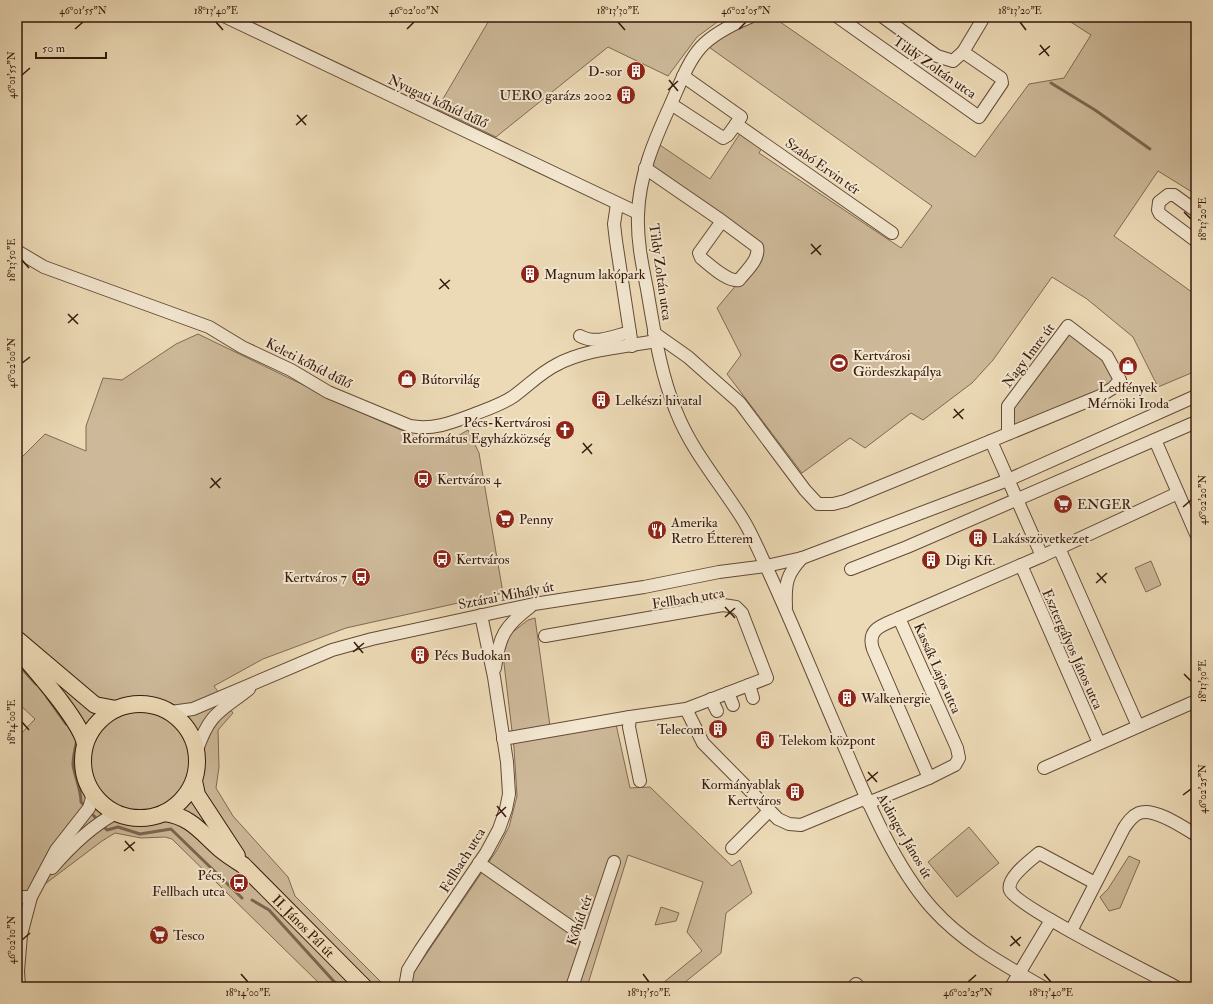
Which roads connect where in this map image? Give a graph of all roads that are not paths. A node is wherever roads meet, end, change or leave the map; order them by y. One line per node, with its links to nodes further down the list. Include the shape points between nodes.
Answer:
1 (226, 17): 11 (street, Nyugati kőhíd dűlő)
2 (750, 17): 7 (street, Tildy Zoltán utca, via 711,36 690,61)
3 (838, 17): 6 (street, Tildy Zoltán utca, via 979,116 1002,83 1001,78)
4 (883, 17): 6 (street, Tildy Zoltán utca, via 937,56 953,61)
5 (984, 17): 6 (street, Tildy Zoltán utca)
6 (963, 52)
7 (683, 76): 8 (street, Tildy Zoltán utca); 9 (street, via 741,117)
8 (671, 104): 9 (street, via 723,138); 10 (street, Tildy Zoltán utca)
9 (736, 124): 15 (street, Szabó Ervin tér)
10 (645, 168): 13 (street, Tildy Zoltán utca); 14 (street)
11 (617, 204): 13 (street, Nyugati kőhíd dűlő); 18 (street, via 614,224)
12 (1196, 211): 16 (street, via 1174,195 1168,195 1158,202 1160,214)
13 (638, 213): 20 (street, Tildy Zoltán utca, via 639,245)
14 (722, 221): 14 (street, via 757,247 759,252 739,280 734,281 727,277 701,258 699,253)
15 (892, 234)
16 (1196, 241)
17 (17, 251): 21 (street, Keleti kőhíd dűlő, via 44,267 209,327 328,392 410,426 421,428 449,424 492,408 555,365 569,359)
18 (630, 332): 19 (street, via 597,340 586,340); 21 (street)
19 (580, 336)
20 (655, 337): 21 (street, Keleti kőhíd dűlő); 30 (street, Tildy Zoltán utca, via 688,357 740,403 805,490 816,503); 35 (street, Tildy Zoltán utca, via 677,414 700,455 744,520)
21 (632, 346)
22 (1196, 396): 27 (street)
23 (1196, 422): 25 (street)
24 (1008, 434): 24 (street, Nagy Imre út, via 1100,396 1113,388 1120,380 1107,356 1068,326 1008,406); 26 (street, Nagy Imre út)
25 (1155, 440): 28 (street); 29 (street)
26 (991, 441): 27 (street); 30 (street, Nagy Imre út, via 845,501)
27 (1008, 480): 29 (street); 34 (street)
28 (1178, 493): 31 (street); 32 (street)
29 (1017, 500): 33 (street); 37 (street)
30 (822, 504)
31 (1195, 528)
32 (1059, 548): 33 (street); 58 (street, Esztergályos János utca)
33 (1042, 556): 36 (street)
34 (802, 558): 35 (street); 39 (street, via 789,573 786,581)
35 (766, 566): 38 (street, Sztárai Mihály út); 39 (street, Aidinger János út)
36 (1021, 566): 41 (street); 60 (street, Esztergályos János utca)
37 (851, 569)
38 (534, 604): 40 (street, Sztárai Mihály út); 45 (street, via 514,619 503,634 498,648)
39 (786, 614): 68 (street, Aidinger János út)
40 (481, 615): 45 (street, Fellbach utca); 46 (street, Sztárai Mihály út, via 332,650)
41 (899, 618): 64 (street, Kassák Lajos utca, via 878,628 872,633 870,641); 64 (street, Kassák Lajos utca, via 960,758 955,765)
42 (545, 636): 47 (street, Fellbach utca, via 723,605 736,607 742,613 767,678)
43 (17, 639): 53 (main road, via 95,705)
44 (17, 649): 61 (main road, via 83,733)
45 (494, 677): 59 (street, Fellbach utca)
46 (259, 681): 56 (street, Sztárai Mihály út, via 193,709); 62 (street, Sztárai Mihály út, via 212,717 203,731)
47 (748, 685): 48 (street, Fellbach utca); 49 (street)
48 (728, 693): 50 (street, Fellbach utca); 52 (street)
49 (753, 698)
50 (711, 699): 54 (street, Fellbach utca); 55 (street)
51 (1196, 701): 58 (street)
52 (733, 705)
53 (116, 709): 56 (main road, via 145,704); 61 (main road, via 97,724)
54 (686, 709): 57 (street, Fellbach utca); 69 (street, Kassák Lajos utca, via 703,743)
55 (716, 711)
56 (171, 712): 62 (main road, via 186,726)
57 (630, 716): 59 (street, Fellbach utca); 66 (street, via 628,727)
58 (1138, 726): 60 (street)
59 (503, 739): 75 (street, Fellbach utca, via 509,794 499,829)
60 (1099, 743): 63 (street)
61 (85, 744): 67 (main road, via 84,770)
62 (197, 750): 65 (main road, via 198,765)
63 (1044, 768)
64 (929, 778): 68 (street, Kassák Lajos utca)
65 (194, 781): 71 (main road, via 184,798); 76 (main road, via 197,795)
66 (640, 781)
67 (89, 787): 70 (main road, via 100,802); 77 (street, via 92,798 88,808 56,850)
68 (867, 800): 69 (street, Kassák Lajos utca, via 801,825 789,824); 84 (street, Aidinger János út, via 907,874 931,907 955,930)
69 (769, 811): 73 (street)
70 (116, 813): 71 (main road, via 140,818); 77 (street, via 67,850)
71 (164, 813): 76 (main road, via 188,820)
72 (1196, 835): 78 (street, via 1160,816 1147,811 1139,813 1132,817 1124,828)
73 (732, 848)
74 (614, 862): 83 (street, Kőhíd tér)
75 (479, 863): 83 (street); 87 (street, Fellbach utca, via 421,948 408,970)
76 (243, 865): 86 (main road, II. János Pál út)
77 (43, 877): 79 (street)
78 (1095, 883): 81 (street, via 1038,853 1015,875 1010,883 1010,890 1018,900); 82 (street)
79 (31, 896): 80 (street); 85 (street, via 21,935)
80 (17, 897)
81 (1051, 920): 82 (street); 84 (street)
82 (1071, 931): 93 (street)
83 (588, 938): 88 (street, Kőhíd tér)
84 (1019, 974): 91 (street); 92 (street, Aidinger János út)
85 (19, 987)
86 (364, 987)
87 (405, 987)
88 (572, 987)
89 (853, 987): 90 (street, via 856,984)
90 (859, 987)
91 (1011, 987)
92 (1044, 987)
93 (1176, 987)

